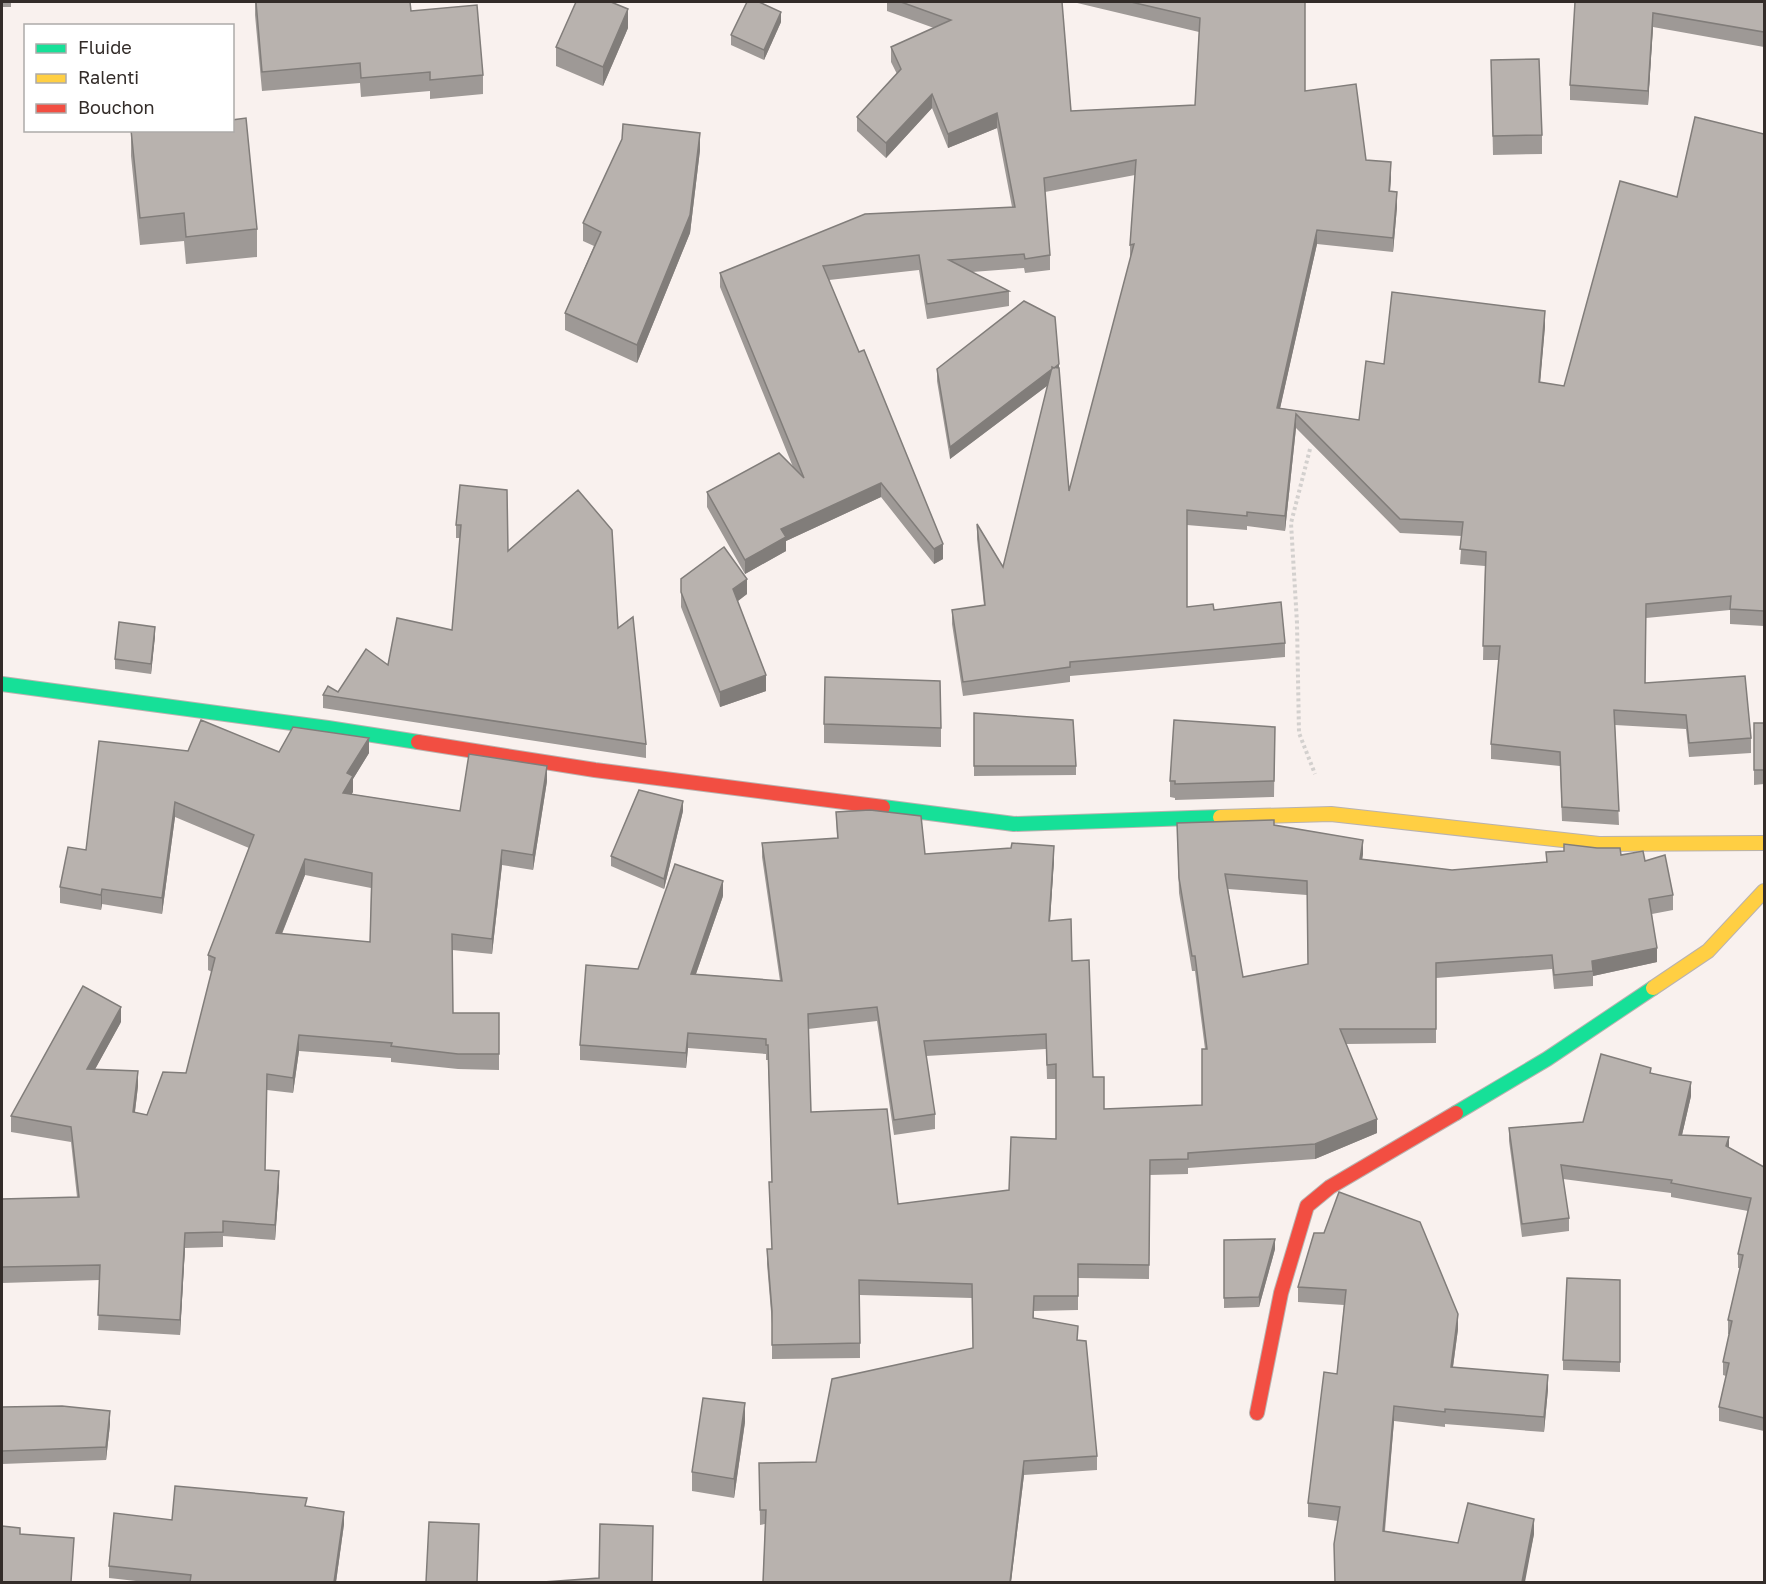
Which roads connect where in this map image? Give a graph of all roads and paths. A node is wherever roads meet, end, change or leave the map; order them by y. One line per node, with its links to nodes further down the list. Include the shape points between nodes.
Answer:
1 (1310, 449): 3 (path, via 1291,523 1299,733)
2 (2, 684): 3 (street, via 328,728 595,770 1014,824)
3 (1331, 814): 4 (street, via 1599,844)
4 (1764, 843)
5 (1764, 891): 6 (street, via 1708,951 1547,1059 1330,1187 1307,1206 1281,1293)
6 (1257, 1413)

